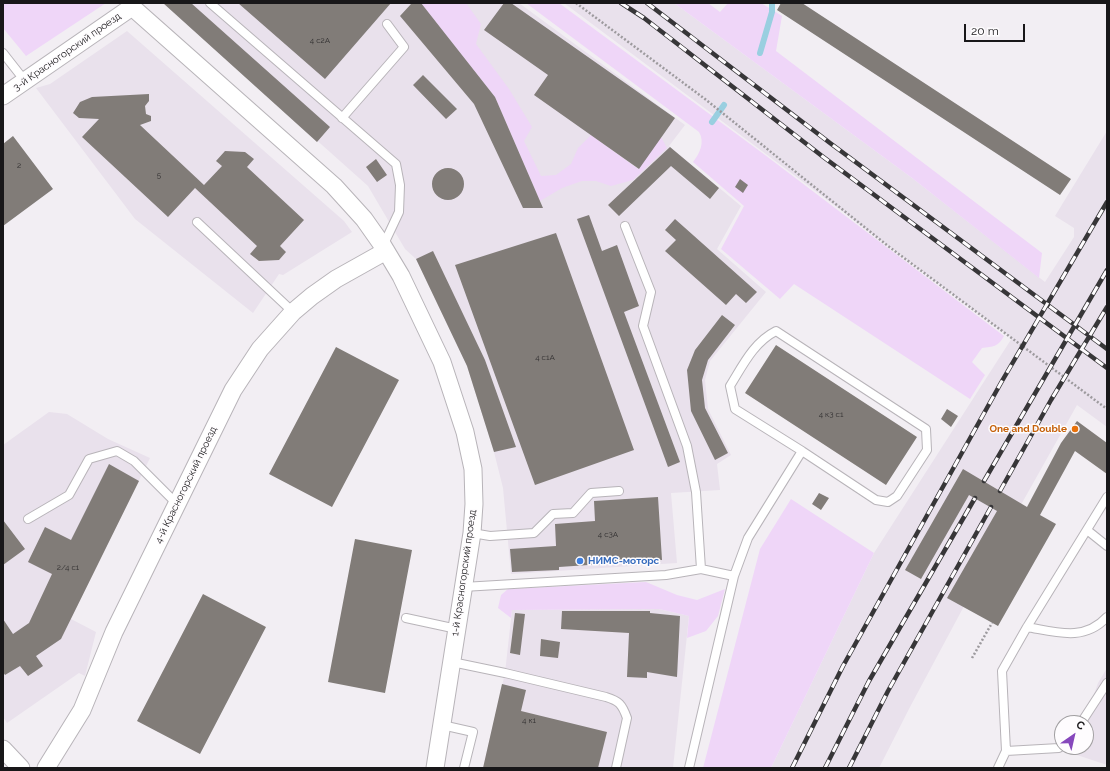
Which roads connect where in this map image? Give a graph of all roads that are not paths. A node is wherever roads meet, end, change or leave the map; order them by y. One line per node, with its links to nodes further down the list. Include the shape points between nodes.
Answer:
1 (210, 3): 7 (lane)
2 (130, 5): 5 (street, 3-й Красногорский проезд); 10 (street, 1-й Красногорский проезд, via 334,186 364,219)
3 (387, 24): 7 (lane, via 404,47)
4 (3, 53): 5 (lane)
5 (25, 81): 6 (street, 3-й Красногорский проезд)
6 (3, 96)
7 (342, 118): 10 (lane, via 396,164 400,185 399,212)
8 (197, 222): 11 (lane)
9 (625, 226): 20 (lane, via 651,292 643,326 687,446 696,492)
10 (385, 248): 11 (street, 4-й Красногорский проезд, via 336,279); 18 (street, 1-й Красногорский проезд, via 442,362 465,432 473,469)
11 (293, 312): 15 (street, 4-й Красногорский проезд, via 260,350 233,390)
12 (802, 451): 12 (lane, via 876,500 888,502 897,496 927,450 926,428 776,331 766,336 754,348 730,386 735,409); 21 (lane, via 748,538)
13 (619, 491): 18 (lane, via 591,493 573,513 552,514 534,533 490,536)
14 (1107, 497): 17 (lane)
15 (177, 504): 16 (lane, via 134,461 117,452 89,459 69,495); 35 (street, 4-й Красногорский проезд, via 114,632 82,710)
16 (28, 519)
17 (1087, 530): 19 (lane); 25 (lane)
18 (472, 533): 22 (street, 1-й Красногорский проезд)
19 (1107, 546)
20 (701, 569): 21 (lane); 22 (lane, via 666,575)
21 (734, 576): 39 (lane)
22 (463, 588): 26 (street, 1-й Красногорский проезд)
23 (1107, 617): 25 (lane, via 1095,627 1071,634)
24 (406, 618): 26 (lane)
25 (1027, 627): 33 (lane, via 1002,671)
26 (457, 629): 27 (street, 1-й Красногорский проезд)
27 (452, 662): 30 (street, 1-й Красногорский проезд); 38 (lane, via 606,696 618,701 627,718)
28 (1107, 683): 29 (lane)
29 (1087, 715)
30 (442, 725): 36 (street, 1-й Красногорский проезд); 37 (lane, via 473,732)
31 (1054, 748): 33 (lane)
32 (3, 749): 34 (street)
33 (1006, 751): 40 (lane)
34 (21, 768)
35 (46, 768)
36 (435, 768)
37 (464, 768)
38 (616, 768)
39 (689, 768)
40 (998, 768)

